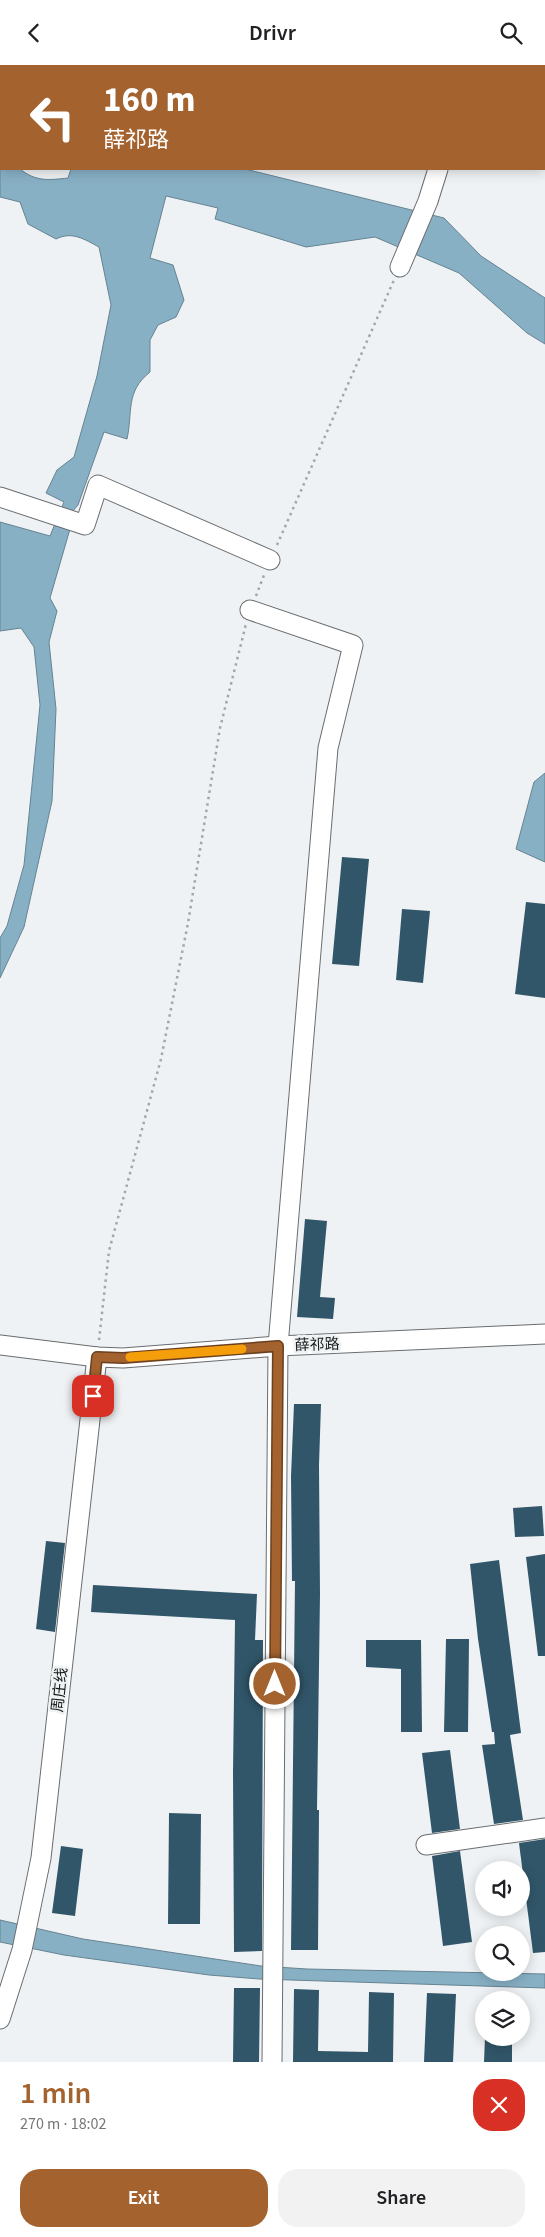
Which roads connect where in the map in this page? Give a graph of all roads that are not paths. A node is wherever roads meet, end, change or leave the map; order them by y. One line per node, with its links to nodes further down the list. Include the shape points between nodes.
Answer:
1 (438, 170): 2 (street)
2 (400, 267)
3 (0, 497): 4 (street, via 85,525 98,485)
4 (270, 559)
5 (250, 610): 8 (street, via 353,645 328,748)
6 (545, 1335): 8 (street, 薛祁路)
7 (0, 1345): 9 (street, 薛祁路)
8 (278, 1346): 9 (street, 薛祁路, via 123,1358); 13 (street)
9 (97, 1357): 12 (street, 周庄线, via 41,1858 22,1950)
10 (545, 1828): 11 (street)
11 (426, 1845)
12 (0, 2019)
13 (272, 2062)

